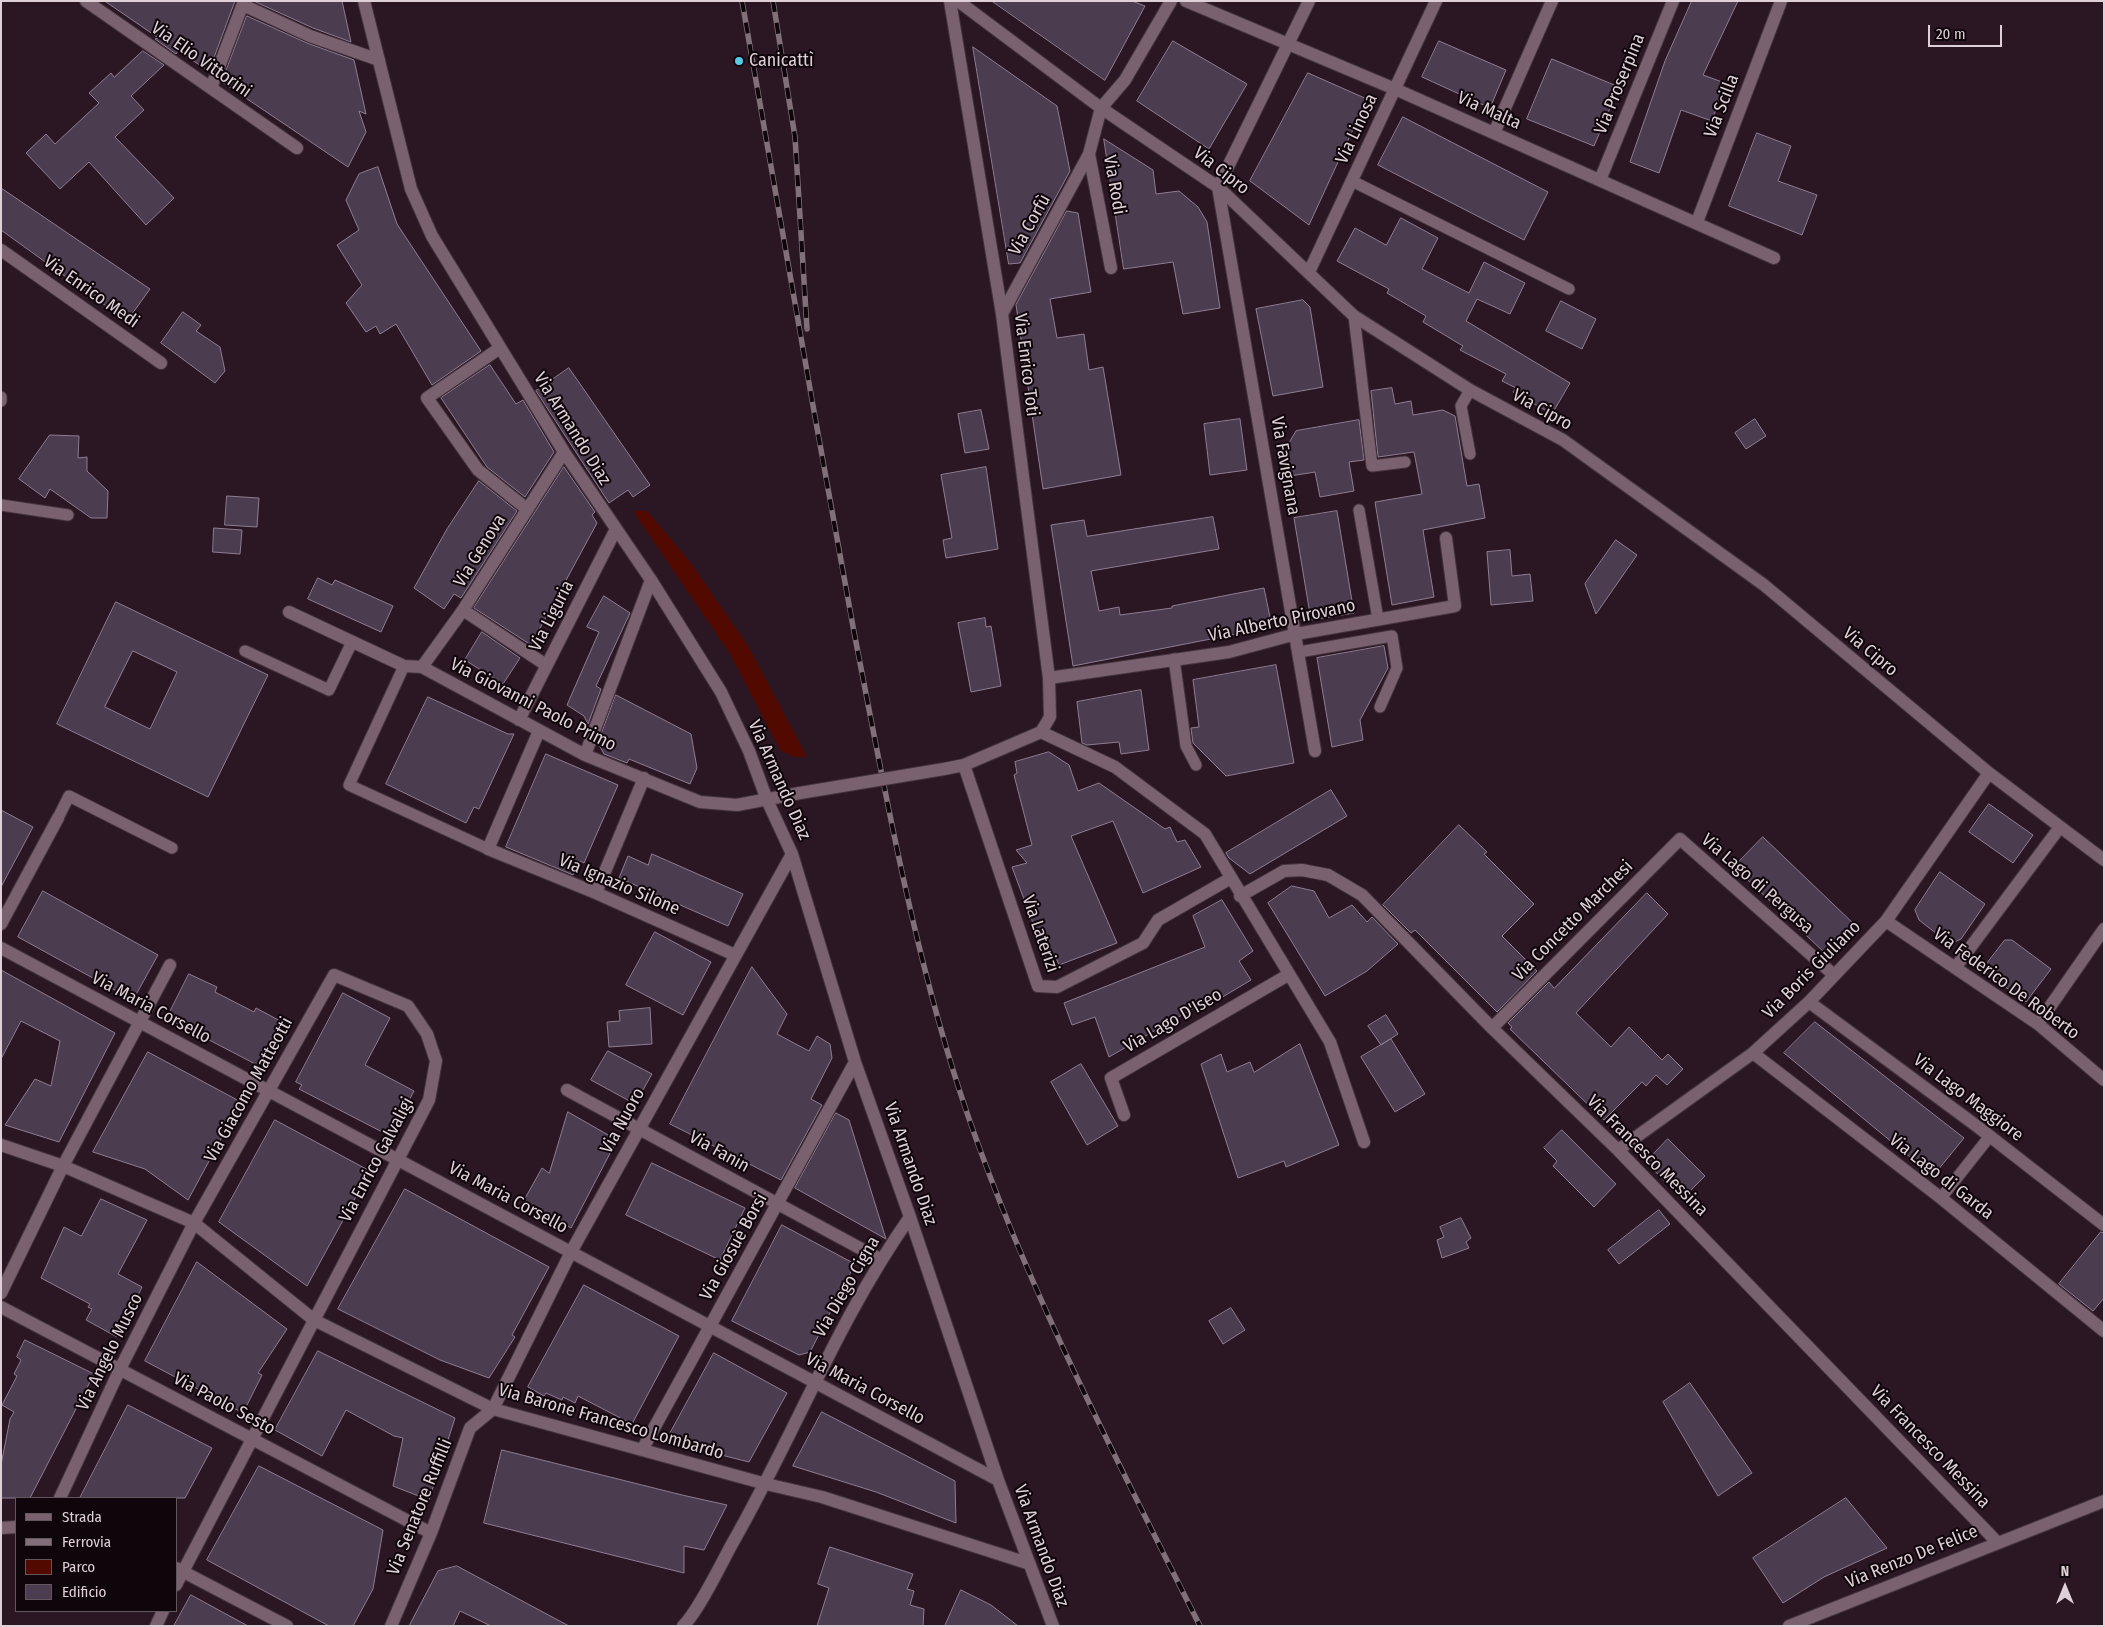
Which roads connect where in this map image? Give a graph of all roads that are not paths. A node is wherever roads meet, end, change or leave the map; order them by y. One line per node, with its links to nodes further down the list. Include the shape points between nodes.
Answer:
1 (86, 1): 14 (street, Via Elio Vittorini)
2 (110, 1): 14 (street)
3 (364, 1): 16 (street, Via Armando Diaz)
4 (950, 1): 32 (street, Via Enrico Toti)
5 (958, 1): 19 (street, Via Cipro)
6 (1170, 1): 19 (street, via 1125,80)
7 (1186, 1): 15 (street, Via Malta)
8 (1309, 1): 15 (street)
9 (1436, 1): 18 (street, Via Linosa)
10 (1552, 1): 20 (street)
11 (1673, 1): 23 (street, Via Proserpina)
12 (1780, 1): 26 (street, Via Scilla)
13 (243, 3): 16 (street, via 310,36); 17 (street)
14 (104, 14): 17 (street, Via Elio Vittorini)
15 (1289, 43): 18 (street, Via Malta); 25 (street)
16 (379, 60): 34 (street, Via Armando Diaz, via 411,189 432,236)
17 (211, 88): 21 (street, Via Elio Vittorini)
18 (1395, 89): 20 (street, Via Malta); 24 (street, Via Linosa)
19 (1101, 108): 22 (street, Via Rodi); 25 (street, Via Cipro)
20 (1494, 132): 23 (street, Via Malta)
21 (297, 148)
22 (1089, 154): 29 (street, Via Rodi); 32 (street, Via Corfù)
23 (1600, 180): 26 (street, Via Malta)
24 (1352, 181): 30 (street, Via Linosa); 31 (lane)
25 (1218, 187): 30 (street, Via Cipro); 50 (street, Via Favignana)
26 (1697, 222): 28 (street, Via Malta)
27 (1, 250): 35 (street, Via Enrico Medi)
28 (1774, 258)
29 (1111, 268)
30 (1309, 272): 33 (street, Via Cipro)
31 (1569, 289)
32 (1002, 314): 58 (street, Via Enrico Toti)
33 (1354, 316): 36 (street, Via Cipro); 39 (lane, via 1372,466)
34 (500, 348): 37 (street, Via Armando Diaz); 41 (street, via 427,398 478,470)
35 (161, 363)
36 (1470, 390): 38 (lane, via 1461,406); 67 (street, Via Cipro, via 1563,440 1764,585)
37 (564, 452): 41 (street, Via Genova); 44 (street, Via Armando Diaz)
38 (1470, 454)
39 (1405, 462)
40 (1, 505): 43 (lane)
41 (527, 509): 47 (street, Via Genova)
42 (1359, 510): 49 (lane)
43 (68, 515)
44 (616, 529): 46 (street, Via Armando Diaz); 55 (street, Via Liguria)
45 (1446, 538): 49 (street, Via Alberto Pirovano, via 1454,606)
46 (651, 580): 64 (street); 69 (street, Via Armando Diaz, via 721,692 749,751)
47 (463, 610): 55 (street); 57 (street, Via Genova)
48 (289, 612): 51 (street, Via Giovanni Paolo Primo)
49 (1378, 619): 50 (street, Via Alberto Pirovano)
50 (1296, 634): 53 (street, Via Favignana); 54 (street, Via Alberto Pirovano, via 1229,652)
51 (352, 642): 52 (lane, via 329,690); 56 (street, Via Giovanni Paolo Primo)
52 (245, 651)
53 (1298, 652): 59 (lane, via 1392,636 1397,668); 63 (street, Via Favignana)
54 (1174, 659): 58 (street, Via Alberto Pirovano); 66 (lane, via 1186,746)
55 (546, 665): 60 (street, Via Liguria)
56 (404, 666): 57 (street, Via Giovanni Paolo Primo); 74 (lane, via 349,785)
57 (422, 667): 60 (street, Via Giovanni Paolo Primo)
58 (1049, 678): 62 (street, Via Enrico Toti, via 1050,717)
59 (1380, 707)
60 (519, 720): 61 (street, Via Giovanni Paolo Primo)
61 (539, 730): 64 (street, Via Giovanni Paolo Primo); 74 (street)
62 (1041, 732): 65 (street); 77 (street, via 1115,767 1205,834)
63 (1315, 751)
64 (585, 755): 68 (street, Via Giovanni Paolo Primo)
65 (964, 765): 69 (street, Via Giovanni Paolo Primo, bridge); 77 (street, Via Laterizi, via 1038,986 1057,987 1143,944 1158,920)
66 (1196, 765)
67 (1989, 774): 71 (street, Via Cipro); 80 (street, Via Boris Giuliano)
68 (644, 778): 69 (street, Via Giovanni Paolo Primo, via 700,802 737,805); 78 (street)
69 (767, 800): 75 (street, Via Armando Diaz)
70 (58, 818): 73 (lane, via 69,796); 81 (street)
71 (2060, 827): 76 (street, Via Cipro); 86 (street)
72 (1680, 839): 89 (street, Via Lago di Pergusa); 93 (street, Via Concetto Marchesi)
73 (172, 848)
74 (488, 850): 78 (street, Via Ignazio Silone)
75 (792, 854): 84 (street, Via Nuoro); 95 (street, Via Armando Diaz)
76 (2104, 860)
77 (1231, 878): 79 (street)
78 (596, 893): 84 (street, Via Ignazio Silone)
79 (1240, 896): 88 (street); 93 (street, Via Francesco Messina, via 1284,871 1302,870 1328,875 1362,895)
80 (1886, 921): 86 (street, Via Federico De Roberto); 89 (street, Via Boris Giuliano)
81 (1, 924)
82 (2104, 928): 92 (street)
83 (1, 948): 91 (street, Via Maria Corsello)
84 (735, 955): 100 (street, Via Nuoro)
85 (170, 965): 91 (street)
86 (1955, 968): 92 (street, Via Federico De Roberto)
87 (334, 974): 98 (street, Via Giacomo Matteotti); 105 (street, Via Enrico Galvaligi, via 408,1006 427,1034 436,1061 429,1100)
88 (1288, 974): 99 (street, Via Lago D'Iseo, via 1111,1078); 102 (street, via 1330,1042)
89 (1834, 975): 90 (street, Via Boris Giuliano)
90 (1809, 1002): 94 (street, Via Boris Giuliano); 101 (street, Via Lago Maggiore)
91 (140, 1022): 98 (street, Via Maria Corsello); 106 (street)
92 (2038, 1024): 96 (street, Via Federico De Roberto)
93 (1492, 1028): 104 (street, Via Francesco Messina)
94 (1753, 1053): 104 (street, Via Boris Giuliano); 107 (street, Via Lago di Garda)
95 (856, 1062): 108 (street, Via Giosuè Borsi); 109 (street, Via Armando Diaz)
96 (2104, 1080)
97 (567, 1090): 100 (street, Via Fanin)
98 (269, 1091): 105 (street, Via Maria Corsello); 110 (street, Via Giacomo Matteotti)
99 (1124, 1115)
100 (639, 1128): 108 (street, Via Fanin); 112 (street, Via Nuoro)
101 (1990, 1136): 107 (lane); 111 (street, Via Lago Maggiore)
102 (1364, 1142)
103 (1, 1145): 106 (street, Via Barone Francesco Lombardo)
104 (1618, 1150): 131 (street, Via Francesco Messina)
105 (397, 1159): 112 (street, Via Maria Corsello); 116 (street, Via Enrico Galvaligi)
106 (62, 1166): 110 (street, Via Barone Francesco Lombardo); 114 (street)
107 (1941, 1198): 118 (street, Via Lago di Garda)
108 (778, 1204): 113 (street, Via Fanin); 117 (street, Via Giosuè Borsi)
109 (910, 1217): 113 (street, Via Diego Cigna); 124 (street, Via Armando Diaz)
110 (194, 1223): 116 (street, Via Barone Francesco Lombardo); 119 (street, Via Angelo Musco)
111 (2104, 1225)
112 (571, 1252): 117 (street, Via Maria Corsello); 121 (street, Via Nuoro)
113 (880, 1260): 120 (street, Via Diego Cigna)
114 (1, 1293)
115 (1, 1307): 119 (street, Via Paolo Sesto)
116 (314, 1320): 121 (street, Via Barone Francesco Lombardo); 122 (street, Via Enrico Galvaligi)
117 (710, 1326): 120 (street, Via Maria Corsello); 123 (street, Via Giosuè Borsi)
118 (2104, 1331)
119 (120, 1369): 122 (street, Via Paolo Sesto); 126 (street, Via Angelo Musco)
120 (814, 1381): 124 (street, Via Maria Corsello); 125 (street, Via Diego Cigna)
121 (493, 1409): 123 (street, Via Barone Francesco Lombardo); 130 (street, Via Senatore Ruffilli, via 470,1428)
122 (252, 1439): 130 (street, Via Paolo Sesto); 133 (street, Via Enrico Galvaligi)
123 (642, 1450): 125 (street, Via Barone Francesco Lombardo)
124 (998, 1480): 132 (street, Via Armando Diaz)
125 (766, 1484): 132 (street, Via Barone Francesco Lombardo, via 822,1497); 138 (street, Via Diego Cigna)
126 (60, 1497)
127 (2104, 1501): 131 (street, Via Renzo De Felice)
128 (15, 1526): 129 (street)
129 (1, 1528)
130 (431, 1532): 137 (street, Via Senatore Ruffilli)
131 (1997, 1542): 140 (street, Via Renzo De Felice)
132 (1027, 1563): 139 (street, Via Armando Diaz)
133 (180, 1569): 136 (street)
134 (163, 1612): 135 (street)
135 (156, 1626)
136 (287, 1626)
137 (391, 1626)
138 (683, 1626)
139 (1053, 1626)
140 (1789, 1626)

